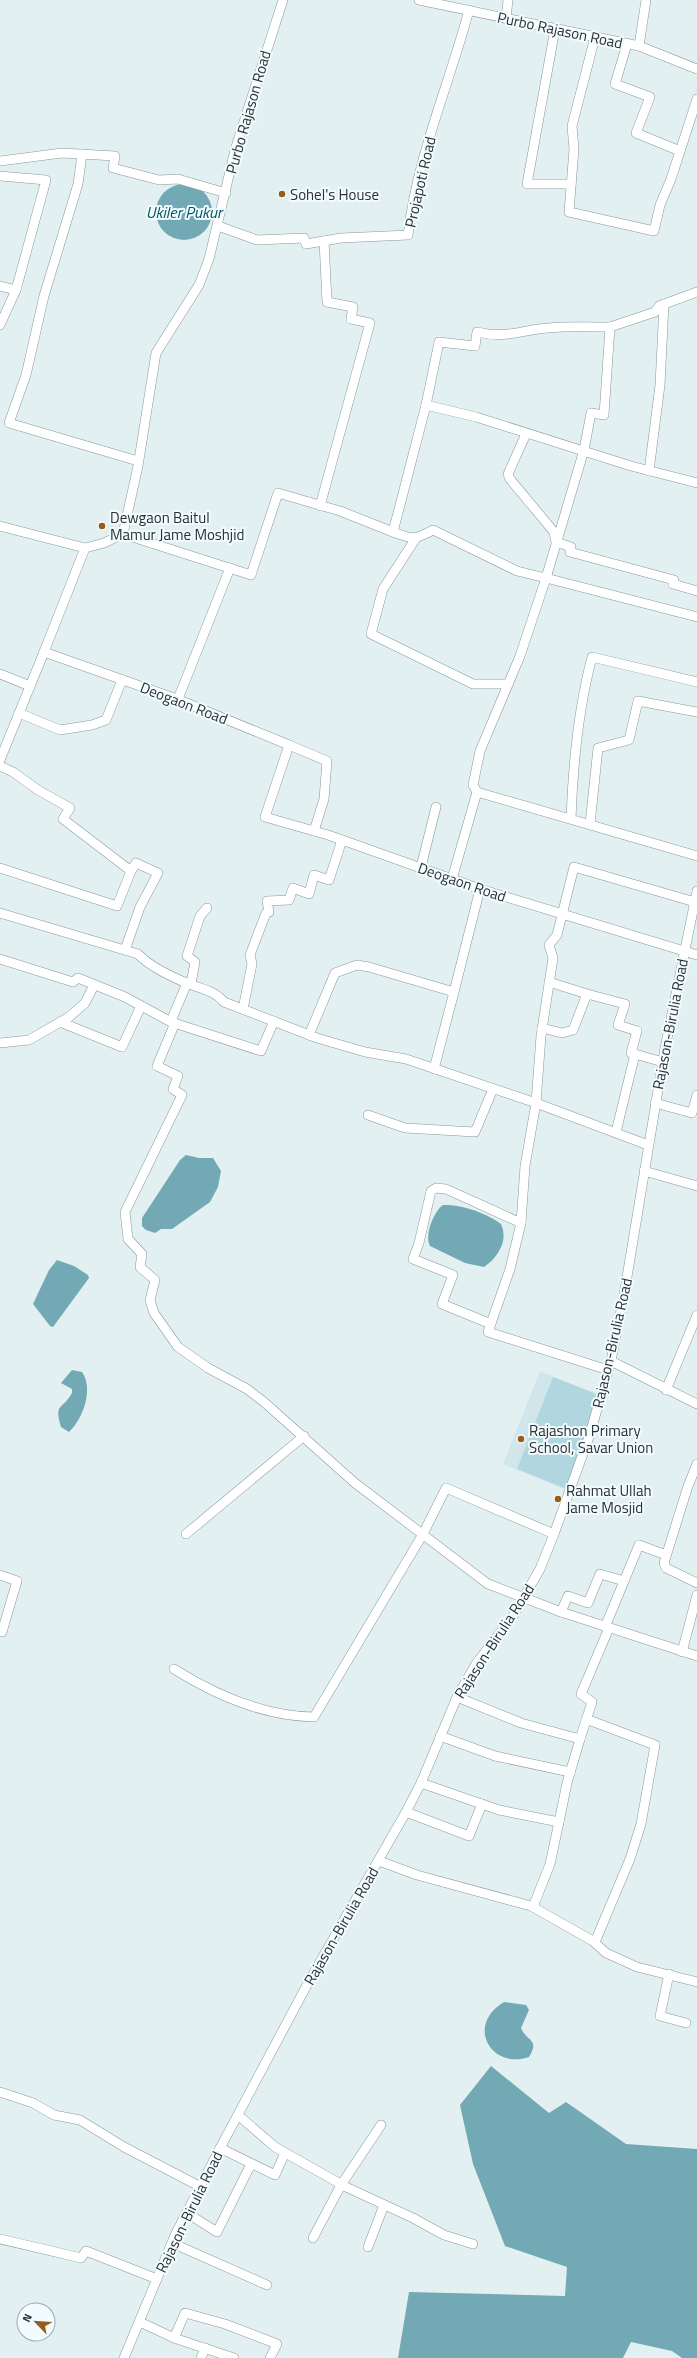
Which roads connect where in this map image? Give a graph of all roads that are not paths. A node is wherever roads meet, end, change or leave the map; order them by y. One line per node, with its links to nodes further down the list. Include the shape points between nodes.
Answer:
1 (283, 0): 18 (street, Purbo Rajason Road, via 235,150)
2 (420, 0): 5 (street, Purbo Rajason Road)
3 (508, 0): 6 (street)
4 (646, 0): 10 (street)
5 (470, 10): 6 (street, Purbo Rajason Road); 20 (street, Projapoti Road, via 427,146 411,207 408,235)
6 (506, 18): 7 (street, Purbo Rajason Road)
7 (555, 29): 8 (street, Purbo Rajason Road); 17 (street, via 527,184)
8 (595, 37): 9 (street, Purbo Rajason Road); 17 (street, via 572,126 574,149)
9 (627, 44): 10 (street, Purbo Rajason Road); 13 (street, via 615,84 650,97 636,133)
10 (639, 46): 11 (street, Purbo Rajason Road)
11 (697, 69)
12 (697, 99): 13 (street)
13 (680, 150): 17 (street, via 660,205 654,231 569,212)
14 (82, 154): 15 (street, via 62,153); 18 (street, via 115,156 114,168 159,180 178,179); 30 (street, via 78,184 44,296 26,375 9,422)
15 (0, 161)
16 (0, 176): 22 (street, via 46,180)
17 (571, 184)
18 (226, 193): 19 (street, Purbo Rajason Road)
19 (218, 226): 20 (street, Projapoti Road, via 257,240 304,238 306,244); 30 (street, via 199,285 156,352)
20 (324, 241): 33 (street, via 327,302 353,307 351,319 370,323)
21 (0, 286): 22 (street)
22 (16, 290): 25 (street)
23 (697, 292): 24 (street)
24 (664, 304): 26 (street, via 658,306 655,312); 31 (street, via 660,385)
25 (0, 325)
26 (610, 327): 27 (street, via 547,328 509,336 477,332 475,346 439,342); 29 (street, via 604,415 590,413)
27 (426, 405): 28 (street, via 476,416); 35 (street)
28 (526, 434): 29 (street); 38 (street, via 508,474 554,532)
29 (584, 450): 31 (street); 38 (street)
30 (138, 461): 36 (street)
31 (649, 471): 32 (street)
32 (697, 482)
33 (320, 506): 35 (street); 40 (street, via 278,493 251,575)
34 (0, 526): 39 (street)
35 (393, 532): 37 (street)
36 (123, 534): 39 (street); 40 (street)
37 (416, 538): 41 (street, via 433,530 517,571); 48 (street, via 383,589 371,634 473,684)
38 (556, 542): 41 (street); 42 (street, via 571,547 570,552 674,580 673,584)
39 (85, 548): 44 (street)
40 (230, 568): 50 (street)
41 (546, 578): 43 (street); 48 (street)
42 (697, 591)
43 (697, 617)
44 (44, 652): 46 (street, Deogaon Road); 49 (street)
45 (0, 674): 49 (street)
46 (122, 680): 50 (street, Deogaon Road); 52 (street, via 106,720 92,725 60,730)
47 (697, 682): 59 (street, via 592,657 580,708 574,756)
48 (508, 684): 57 (street, via 480,751 473,785)
49 (30, 686): 52 (street)
50 (178, 699): 54 (street, Deogaon Road)
51 (697, 712): 60 (street, via 638,701 629,740 598,748)
52 (19, 713): 53 (street)
53 (3, 742): 55 (street)
54 (289, 745): 61 (street, via 327,761 324,799); 61 (street, Deogaon Road, via 265,817)
55 (0, 760)
56 (0, 766): 66 (street, via 14,772 38,790 70,808 63,819)
57 (477, 792): 59 (street); 67 (street)
58 (436, 807): 64 (street)
59 (571, 818): 60 (street)
60 (590, 824): 63 (street)
61 (314, 831): 62 (street, Deogaon Road)
62 (342, 840): 64 (street, Deogaon Road); 84 (street, via 329,880 314,875 309,894 293,888 289,900 267,900 269,912 266,913 250,955 252,964)
63 (697, 856)
64 (421, 867): 67 (street, Deogaon Road)
65 (0, 868): 66 (street, via 117,906)
66 (132, 871): 74 (street, via 136,863 158,873 140,907)
67 (452, 879): 68 (street, Deogaon Road)
68 (480, 889): 73 (street, Deogaon Road); 81 (street)
69 (697, 891): 70 (street, Rajason-Birulia Road)
70 (695, 902): 73 (street, via 574,867); 75 (street, Rajason-Birulia Road)
71 (207, 908): 80 (street, via 200,916 187,956 195,962)
72 (0, 913): 74 (street)
73 (561, 914): 75 (street, Deogaon Road); 78 (street, via 557,935 549,945 553,958)
74 (125, 950): 80 (street, via 138,954 145,962)
75 (684, 951): 76 (street, Deogaon Road); 92 (street, Rajason-Birulia Road)
76 (697, 955)
77 (0, 959): 79 (street, via 73,982 78,978)
78 (549, 982): 82 (street); 88 (street)
79 (94, 984): 83 (street); 86 (street, via 85,1003)
80 (189, 984): 84 (street, via 218,995 224,1002); 87 (street)
81 (454, 992): 89 (street, via 357,965 335,973); 93 (street)
82 (587, 994): 88 (street, via 574,1030 562,1033); 91 (street, via 625,1004 618,1024 637,1032 631,1053)
83 (141, 1006): 86 (street, via 122,1047); 87 (street)
84 (243, 1009): 85 (street)
85 (274, 1021): 87 (street, via 261,1051); 89 (street)
86 (60, 1022): 90 (street, via 29,1040)
87 (173, 1022): 110 (street, via 157,1066 178,1076 173,1089 182,1095 125,1212 128,1239 142,1254 140,1267 155,1280 150,1300 154,1313 178,1347 208,1368 247,1389)
88 (542, 1028): 96 (street)
89 (309, 1035): 93 (street, via 365,1052 406,1059)
90 (0, 1043)
91 (635, 1054): 92 (street); 99 (street)
92 (663, 1062): 97 (street, Rajason-Birulia Road)
93 (434, 1069): 94 (street)
94 (493, 1089): 96 (street); 98 (street, via 475,1132 405,1128)
95 (697, 1095): 97 (street, via 692,1113)
96 (536, 1103): 99 (street); 103 (street, via 525,1166)
97 (656, 1103): 100 (street, Rajason-Birulia Road)
98 (368, 1115)
99 (616, 1132): 100 (street)
100 (648, 1145): 101 (street, Rajason-Birulia Road)
101 (644, 1171): 102 (street); 106 (street, Rajason-Birulia Road)
102 (697, 1186)
103 (521, 1223): 105 (street, via 510,1269); 105 (street, via 446,1189 436,1188 431,1191 413,1259 453,1275 442,1304)
104 (697, 1315): 108 (street)
105 (491, 1324): 107 (street, via 488,1332)
106 (611, 1361): 107 (street, Rajason-Birulia Road); 108 (street)
107 (608, 1370): 114 (street, Rajason-Birulia Road, via 589,1437)
108 (666, 1390): 109 (street)
109 (697, 1404)
110 (304, 1436): 112 (street); 113 (street, via 355,1483)
111 (697, 1464): 115 (street)
112 (186, 1534)
113 (424, 1534): 114 (street, via 446,1488); 120 (street, via 488,1584); 126 (street, via 314,1717 288,1717 257,1709 200,1685)
114 (554, 1534): 120 (street, Rajason-Birulia Road, via 540,1570)
115 (666, 1555): 117 (street, via 639,1545); 118 (street, via 666,1568)
116 (0, 1576): 123 (street, via 17,1581 2,1632)
117 (624, 1581): 121 (street, via 600,1574 588,1603 568,1596); 122 (street)
118 (697, 1583)
119 (697, 1595): 124 (street)
120 (522, 1598): 121 (street); 127 (street, Rajason-Birulia Road, via 513,1616 476,1664)
121 (561, 1612): 122 (street)
122 (607, 1628): 124 (street); 128 (street, via 581,1694 592,1702)
123 (0, 1631)
124 (682, 1652): 125 (street)
125 (697, 1656)
126 (174, 1669)
127 (457, 1697): 129 (street, Rajason-Birulia Road); 130 (street, via 522,1723)
128 (586, 1719): 130 (street); 138 (street, via 655,1745 641,1824 630,1859)
129 (440, 1736): 131 (street, via 495,1756); 132 (street, Rajason-Birulia Road)
130 (580, 1739): 131 (street)
131 (570, 1772): 135 (street)
132 (421, 1783): 133 (street); 134 (street, Rajason-Birulia Road)
133 (482, 1804): 134 (street, via 469,1836); 135 (street)
134 (406, 1812): 136 (street, Rajason-Birulia Road)
135 (559, 1822): 137 (street, via 550,1864)
136 (378, 1861): 137 (street, via 417,1875); 143 (street, Rajason-Birulia Road, via 308,1983)
137 (532, 1907): 138 (street)
138 (594, 1942): 139 (street, via 606,1953 637,1967)
139 (669, 1974): 140 (street); 141 (street, via 660,2016)
140 (697, 1982)
141 (686, 2023)
142 (0, 2092): 149 (street, via 34,2103 54,2115 80,2120 124,2147)
143 (238, 2115): 145 (street, Rajason-Birulia Road); 146 (street)
144 (381, 2125): 148 (street)
145 (220, 2148): 147 (street); 149 (street, Rajason-Birulia Road)
146 (285, 2153): 147 (street, via 275,2175); 148 (street)
147 (251, 2164): 151 (street, via 217,2232)
148 (341, 2185): 150 (street); 152 (street)
149 (201, 2187): 151 (street, Rajason-Birulia Road)
150 (384, 2205): 155 (street, via 444,2235); 156 (street)
151 (187, 2214): 154 (street, Rajason-Birulia Road)
152 (313, 2238)
153 (0, 2239): 157 (street, via 81,2258 86,2251)
154 (172, 2242): 157 (street, Rajason-Birulia Road); 158 (street)
155 (473, 2244)
156 (368, 2247)
157 (157, 2279): 159 (street, Rajason-Birulia Road)
158 (267, 2285)
159 (140, 2322): 160 (street); 162 (street, Rajason-Birulia Road)
160 (174, 2338): 161 (street); 165 (street, via 185,2313 225,2324 277,2344)
161 (205, 2348): 163 (street); 164 (street)
162 (124, 2358)
163 (201, 2358)
164 (234, 2358)
165 (270, 2358)

